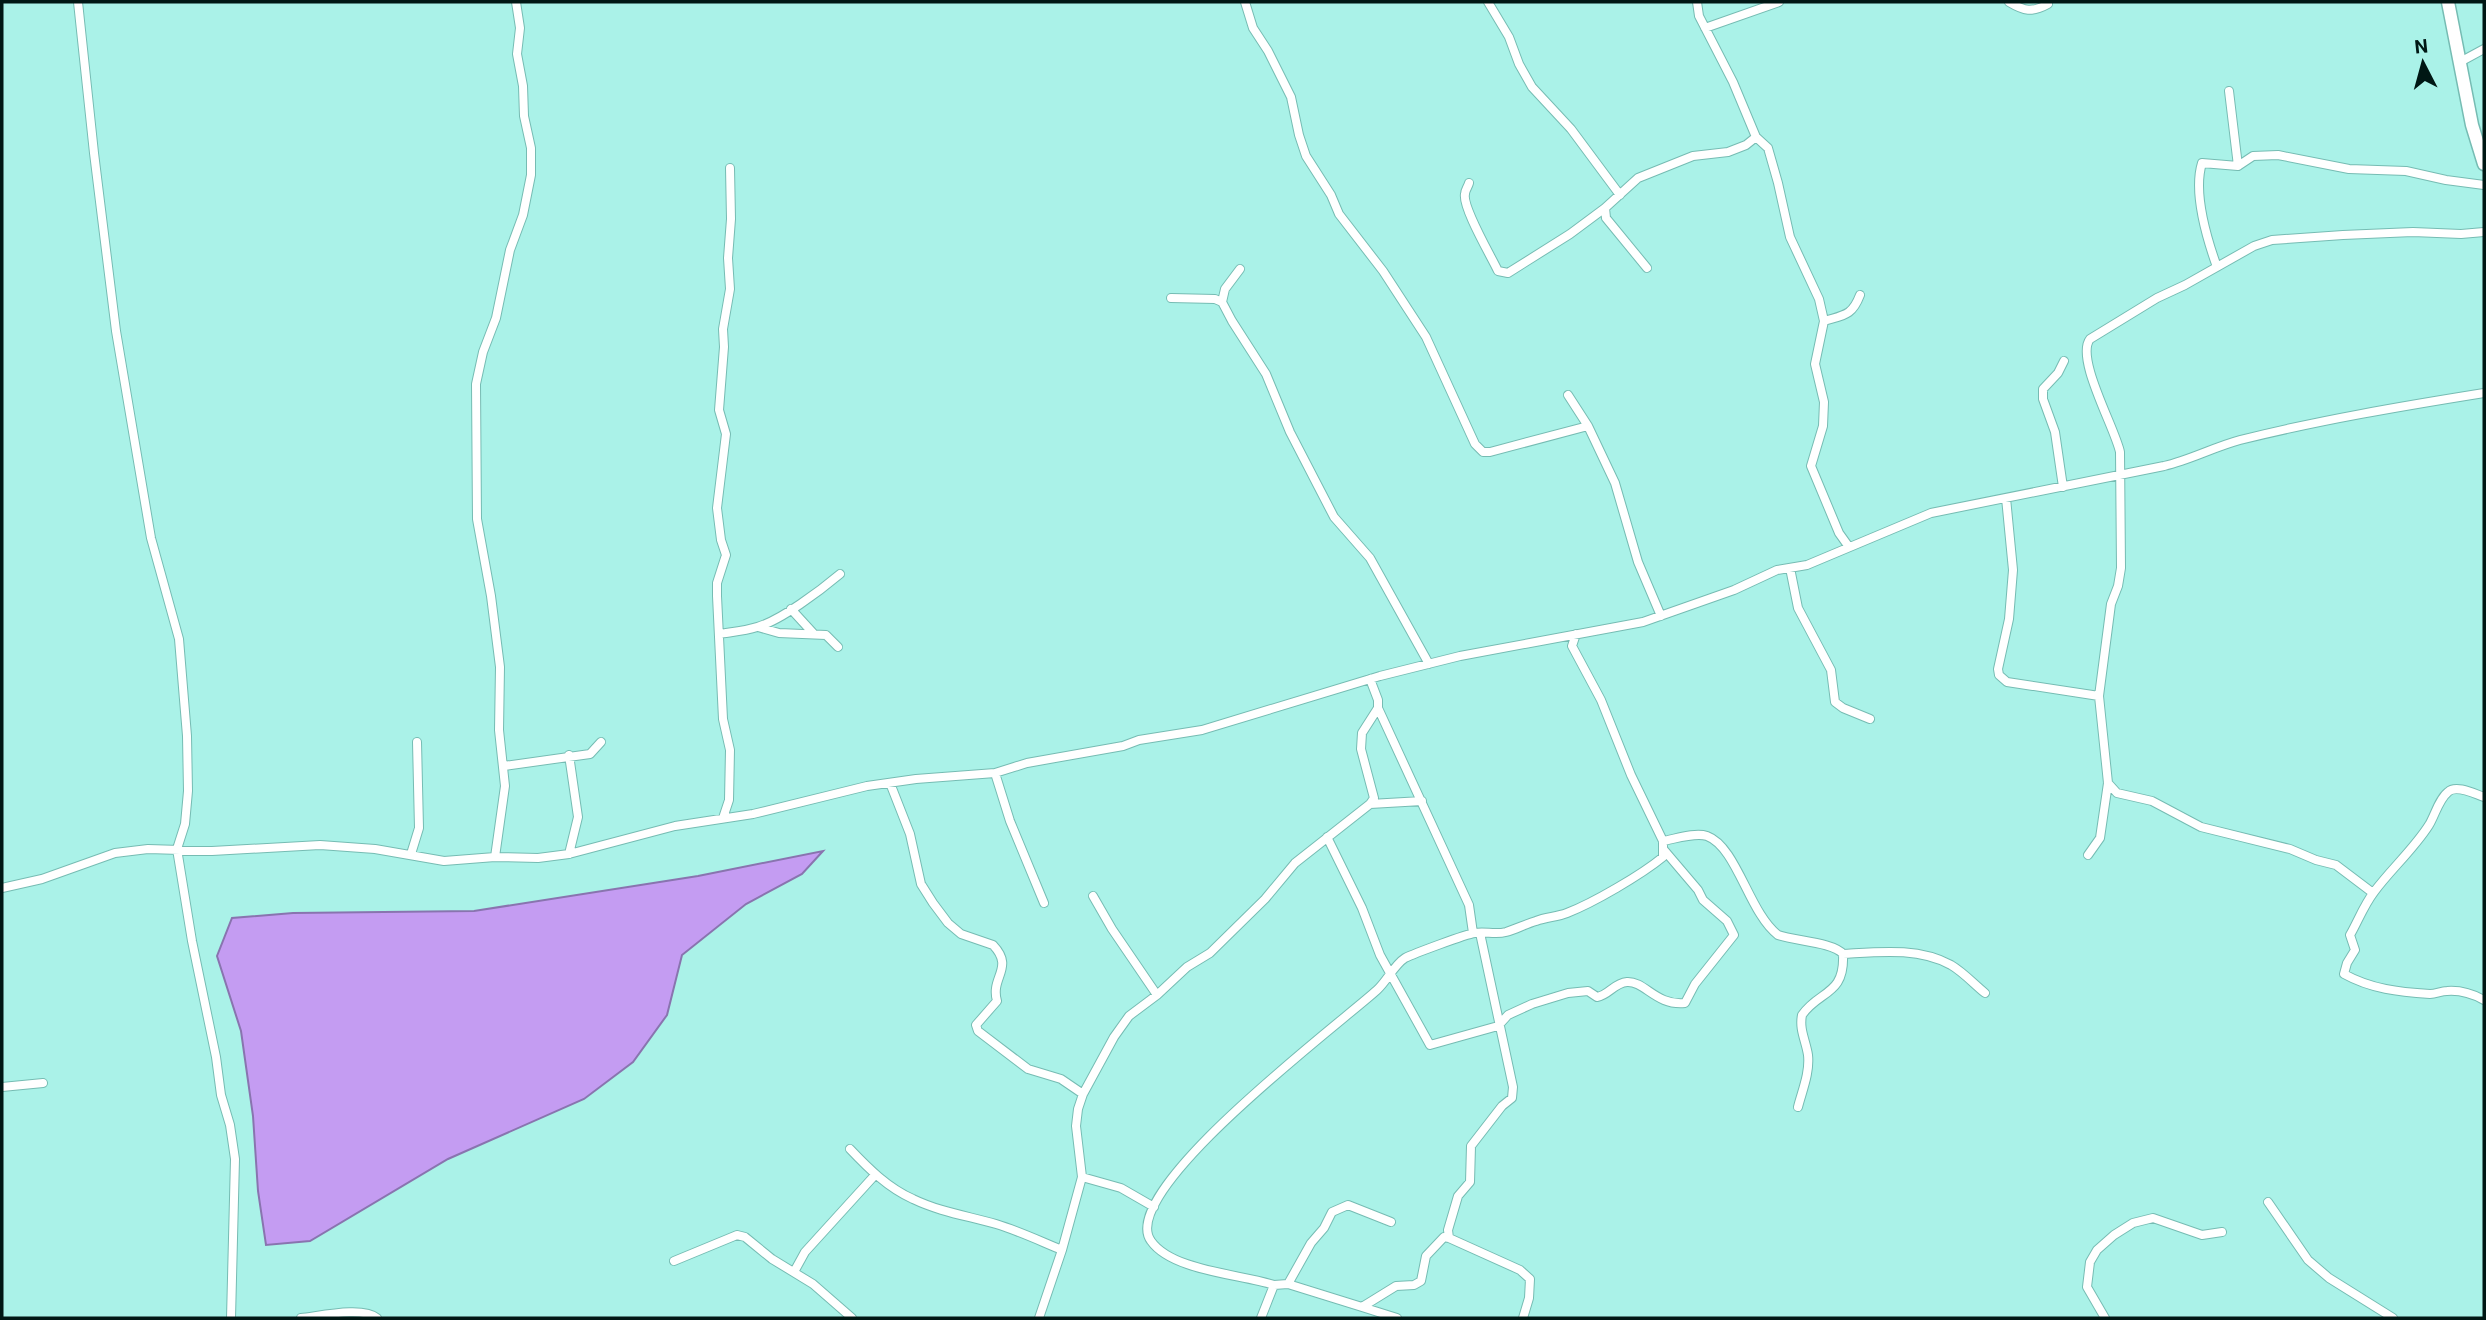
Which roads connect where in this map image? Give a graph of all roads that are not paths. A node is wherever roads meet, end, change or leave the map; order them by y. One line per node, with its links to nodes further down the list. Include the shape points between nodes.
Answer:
1 (78, 2): 65 (street, via 116,331 151,538 179,639 188,791)
2 (516, 2): 55 (street, via 531,175 476,384 477,519 500,667)
3 (1245, 2): 33 (street, via 1253,28 1291,97 1306,156 1339,214 1426,337 1475,444 1490,452)
4 (1488, 2): 20 (street, via 1532,87 1571,129)
5 (1697, 2): 10 (street)
6 (1779, 2): 10 (street)
7 (2009, 2): 9 (street, via 2024,11)
8 (2448, 2): 12 (main road)
9 (2048, 5)
10 (1705, 28): 14 (street)
11 (2484, 49): 12 (street)
12 (2460, 62): 15 (main road)
13 (2229, 91): 16 (street)
14 (1756, 137): 20 (street, via 1728,152 1693,156 1658,169 1638,178); 29 (street, via 1768,148 1790,237 1819,299)
15 (2484, 164)
16 (2238, 166): 19 (street, via 2253,156 2278,155 2349,169 2406,171); 23 (street, via 2202,163 2198,176)
17 (730, 168): 44 (street, via 730,289 719,410 726,434 717,508 726,555 717,583)
18 (1469, 183): 21 (street, via 1465,201 1501,273 1508,273)
19 (2484, 185)
20 (1619, 195): 21 (street)
21 (1605, 208): 24 (street, via 1606,218)
22 (2484, 232): 23 (street, via 2287,237 2254,246)
23 (2217, 267): 34 (street, via 2157,298 2086,345 2095,383 2118,440)
24 (1647, 268)
25 (1240, 269): 28 (street)
26 (1860, 295): 29 (street, via 1850,313)
27 (1171, 298): 28 (street)
28 (1222, 302): 47 (street, via 1266,374 1334,517 1370,558)
29 (1824, 321): 37 (street, via 1815,364 1824,402 1823,426 1811,466)
30 (2064, 361): 35 (street, via 2043,389)
31 (2484, 393): 34 (street, via 2242,440 2187,461)
32 (1568, 395): 33 (street)
33 (1588, 426): 41 (street, via 1615,483 1638,562)
34 (2119, 476): 35 (street); 49 (street, via 2120,568)
35 (2063, 487): 36 (street)
36 (2006, 498): 37 (street, via 1931,513); 49 (street, via 2012,570 2010,619 1999,675 2007,682)
37 (1849, 547): 38 (street)
38 (1790, 568): 41 (street); 51 (street, via 1798,608 1830,670 1835,702)
39 (840, 574): 40 (street)
40 (791, 608): 42 (street); 43 (street)
41 (1661, 616): 45 (street)
42 (758, 627): 43 (street, via 779,633); 44 (street)
43 (813, 633): 46 (street, via 825,635)
44 (719, 634): 62 (street, via 723,719 730,750 729,800)
45 (1576, 634): 47 (street); 64 (street, via 1572,646 1601,700)
46 (838, 647)
47 (1429, 664): 48 (street)
48 (1370, 679): 50 (street); 56 (street, via 1202,730 1049,758)
49 (2099, 696): 58 (street)
50 (1377, 708): 60 (street); 61 (street, via 1362,733 1364,766 1374,798)
51 (1870, 719)
52 (417, 742): 67 (street, via 419,828)
53 (601, 742): 54 (street, via 590,754)
54 (569, 755): 55 (street); 66 (street, via 578,817)
55 (504, 766): 69 (street)
56 (995, 773): 57 (street); 73 (street)
57 (890, 783): 62 (street); 83 (street, via 911,834 927,894 948,923 972,939 993,945 1003,958 994,993 997,1002 976,1025 978,1031 1028,1069 1060,1079)
58 (2108, 783): 68 (street, via 2100,838); 71 (street, via 2117,793 2152,801 2201,827 2336,865)
59 (2484, 796): 71 (street, via 2453,789 2447,792 2408,854)
60 (1422, 801): 61 (street); 74 (street)
61 (1370, 804): 63 (street)
62 (723, 818): 66 (street)
63 (1327, 837): 76 (street); 78 (street, via 1295,863 1210,953)
64 (1663, 845): 74 (street, via 1662,857 1649,868 1567,913 1504,933); 75 (street, via 1709,836 1729,856 1771,930); 80 (street, via 1734,935 1685,1003 1672,1004 1627,982 1602,996 1578,991 1532,1004 1508,1015)
65 (177, 849): 67 (street, via 320,845); 70 (street, via 115,853); 99 (street, via 235,1159)
66 (569, 853): 69 (street)
67 (411, 855): 69 (street, via 444,861)
68 (2088, 855)
69 (495, 857)
70 (2, 888)
71 (2373, 892): 79 (street, via 2350,935 2355,950 2344,974 2399,993 2445,991)
72 (1094, 896): 78 (street)
73 (1044, 903)
74 (1477, 933): 76 (street, via 1405,958); 80 (street)
75 (1843, 954): 77 (street, via 1894,951 1930,956); 84 (street, via 1838,982 1802,1015 1808,1071)
76 (1392, 974): 80 (street, via 1430,1045); 89 (street, via 1222,1122)
77 (1985, 993)
78 (1157, 995): 83 (street, via 1129,1016)
79 (2484, 1000)
80 (1498, 1026): 92 (street, via 1512,1098 1471,1146 1470,1182 1458,1196)
81 (43, 1083): 82 (street)
82 (2, 1087)
83 (1083, 1094): 87 (street, via 1076,1125)
84 (1798, 1107)
85 (850, 1149): 86 (street)
86 (875, 1175): 93 (street, via 913,1199); 95 (street, via 804,1252)
87 (1082, 1177): 89 (street, via 1121,1188); 93 (street)
88 (2268, 1202): 108 (street, via 2308,1260)
89 (1154, 1207): 96 (street, via 1147,1232 1167,1256)
90 (1391, 1222): 97 (street, via 1341,1206 1332,1212)
91 (2222, 1232): 107 (street, via 2202,1235 2153,1218 2133,1223 2114,1236 2090,1262 2087,1287)
92 (1448, 1238): 98 (street, via 1426,1256 1421,1281 1396,1286); 106 (street, via 1520,1270 1530,1279)
93 (1062, 1250): 103 (street)
94 (674, 1261): 95 (street, via 737,1235)
95 (794, 1272): 102 (street)
96 (1274, 1284): 97 (street); 104 (street)
97 (1288, 1284): 98 (street)
98 (1362, 1307): 105 (street)
99 (231, 1318)
100 (301, 1318): 101 (street, via 355,1312)
101 (377, 1318)
102 (852, 1318)
103 (1039, 1318)
104 (1261, 1318)
105 (1397, 1318)
106 (1523, 1318)
107 (2105, 1318)
108 (2393, 1318)

